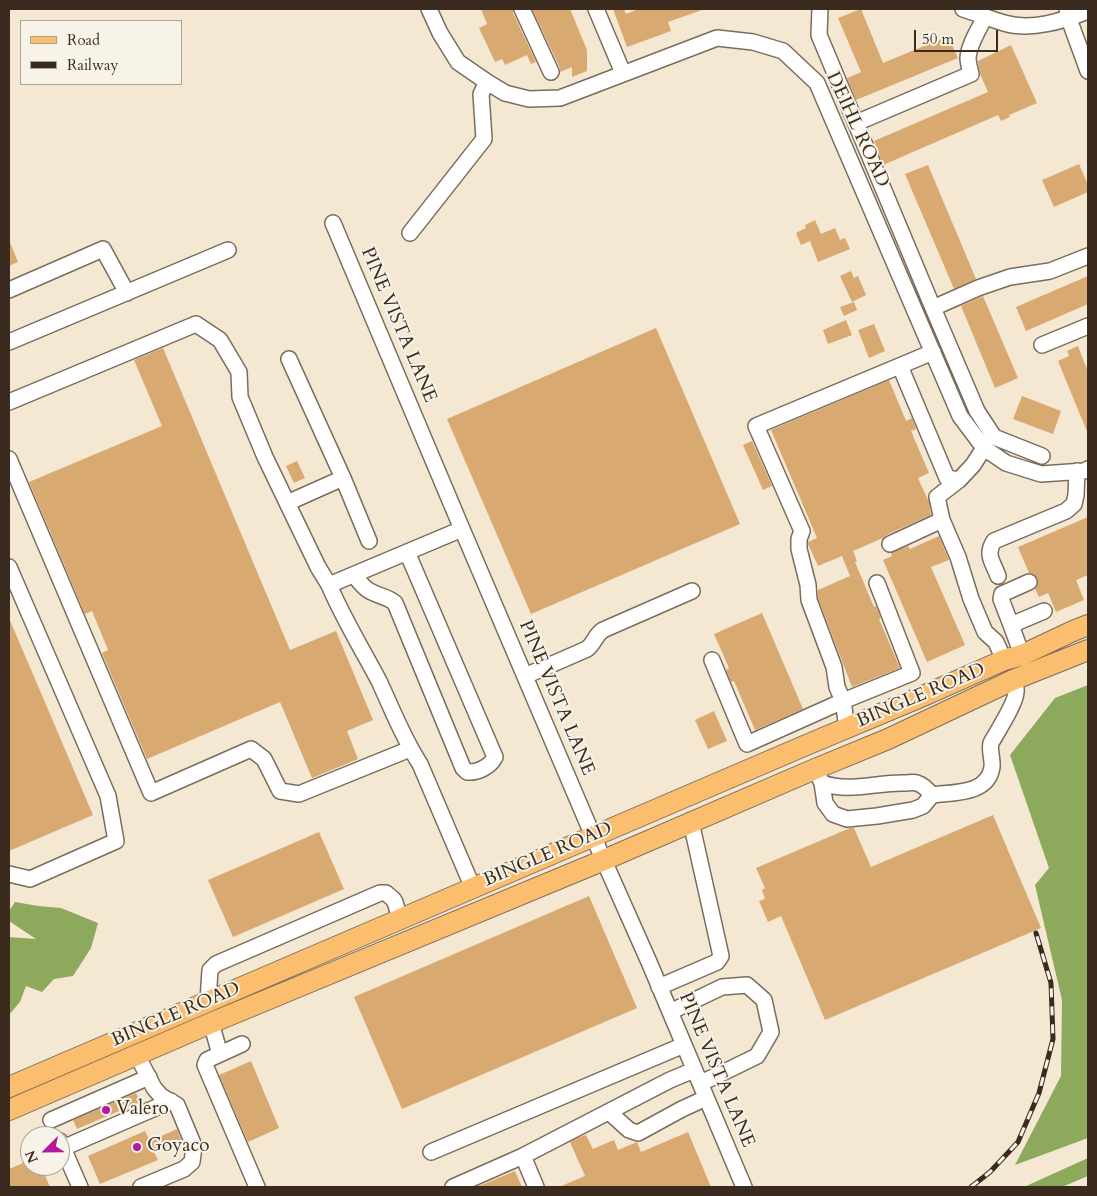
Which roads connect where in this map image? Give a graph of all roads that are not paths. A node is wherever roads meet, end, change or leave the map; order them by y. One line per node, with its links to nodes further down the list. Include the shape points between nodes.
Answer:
1 (429, 9): 12 (street, DEIHL ROAD, via 458,62)
2 (522, 9): 10 (street)
3 (596, 9): 11 (street)
4 (820, 9): 13 (street, via 819,36)
5 (963, 9): 8 (street)
6 (1088, 11): 7 (street)
7 (1068, 14): 8 (street, via 1033,26 1006,24); 9 (street)
8 (985, 17): 13 (street, via 968,59 970,74)
9 (1088, 71)
10 (550, 72)
11 (623, 73): 12 (street, DEIHL ROAD, via 560,98 529,99 505,93); 24 (street, DEIHL ROAD, via 717,38 752,42 783,51 802,68 817,83)
12 (486, 82): 15 (street, via 481,94 484,139)
13 (856, 123): 20 (street)
14 (333, 223): 36 (street, PINE VISTA LANE)
15 (410, 233)
16 (228, 250): 19 (street)
17 (1088, 256): 20 (street, via 1050,271 978,288)
18 (9, 290): 19 (street, via 103,249)
19 (127, 293): 22 (street)
20 (932, 308): 29 (street, via 978,410 994,437)
21 (1088, 326): 23 (street)
22 (9, 342)
23 (1042, 345)
24 (933, 352): 26 (street); 28 (street, DEIHL ROAD, via 960,416)
25 (290, 360): 32 (street)
26 (900, 366): 33 (street, via 947,478); 57 (street, via 756,426 802,531 799,549 809,600)
27 (9, 402): 34 (street, via 196,324 220,340 239,372 240,396)
28 (984, 448): 31 (street, DEIHL ROAD, via 1006,463 1041,474); 33 (street)
29 (1042, 456)
30 (9, 459): 61 (street, via 151,793 251,749 264,759 280,791 299,794)
31 (1083, 470): 42 (street, via 1074,504 1066,511 994,541 989,554)
32 (343, 478): 34 (street); 37 (street)
33 (959, 480): 35 (street, via 937,497)
34 (287, 503): 45 (street)
35 (942, 520): 38 (street); 51 (street, via 985,632)
36 (462, 529): 39 (street); 54 (street, PINE VISTA LANE)
37 (369, 541)
38 (890, 544)
39 (407, 552): 41 (street); 41 (street, via 495,758 481,769 471,773 463,768 395,604 367,590)
40 (9, 567): 68 (street, via 108,796 116,841 30,879)
41 (354, 575): 45 (street)
42 (998, 576)
43 (1029, 582): 48 (street, via 1002,594)
44 (876, 583): 53 (street)
45 (328, 585): 61 (street)
46 (692, 591): 54 (street, via 598,633 587,648)
47 (1044, 611): 48 (street)
48 (1011, 625): 51 (street)
49 (1088, 625): 51 (main road, BINGLE ROAD)
50 (1088, 650): 55 (main road, BINGLE ROAD)
51 (1013, 657): 55 (main road); 56 (main road, BINGLE ROAD)
52 (712, 660): 59 (street)
53 (912, 673): 56 (street); 57 (street)
54 (525, 676): 66 (street, PINE VISTA LANE)
55 (1014, 680): 63 (main road, BINGLE ROAD); 64 (street, via 1016,695 990,747 992,765 989,776 969,791)
56 (923, 696): 58 (main road, BINGLE ROAD)
57 (843, 701): 58 (street); 59 (street)
58 (847, 728): 60 (main road, BINGLE ROAD)
59 (747, 744): 62 (street)
60 (804, 746): 62 (main road, BINGLE ROAD); 63 (main road)
61 (410, 749): 69 (street, via 420,764)
62 (755, 767): 66 (main road, BINGLE ROAD)
63 (818, 776): 64 (street, via 832,786 847,788 917,783); 64 (street, via 825,803 834,814 847,819 912,810 923,806); 65 (main road, BINGLE ROAD)
64 (932, 794)
65 (691, 822): 67 (main road, BINGLE ROAD); 72 (street, via 721,956 717,962)
66 (594, 836): 67 (street, PINE VISTA LANE); 69 (main road, BINGLE ROAD)
67 (604, 860): 71 (main road, BINGLE ROAD); 72 (street, PINE VISTA LANE)
68 (9, 874)
69 (473, 888): 70 (main road, BINGLE ROAD)
70 (400, 919): 71 (main road); 73 (main road, BINGLE ROAD); 73 (street, via 395,902 388,894 371,897 216,964 210,970)
71 (409, 940): 75 (main road, BINGLE ROAD)
72 (659, 987): 74 (street, PINE VISTA LANE)
73 (208, 1001): 75 (main road); 81 (main road, BINGLE ROAD)
74 (670, 1012): 77 (street, PINE VISTA LANE); 80 (street, via 722,987 747,984 764,1000 771,1032 758,1056 714,1078)
75 (211, 1023): 78 (street); 79 (main road, BINGLE ROAD)
76 (242, 1044): 78 (street)
77 (684, 1046): 80 (street, PINE VISTA LANE); 94 (street)
78 (220, 1054): 99 (street, via 207,1060 205,1065)
79 (137, 1055): 82 (main road, BINGLE ROAD); 83 (street)
80 (697, 1076): 86 (street, PINE VISTA LANE); 90 (street, via 670,1080)
81 (32, 1077): 84 (main road, BINGLE ROAD); 85 (main road)
82 (85, 1077): 85 (main road, BINGLE ROAD); 87 (street)
83 (149, 1077): 87 (street); 88 (street, via 157,1092)
84 (9, 1087)
85 (40, 1096): 89 (main road, BINGLE ROAD); 91 (street)
86 (706, 1098): 90 (street, via 638,1133); 102 (street, PINE VISTA LANE)
87 (95, 1101): 91 (street)
88 (171, 1101): 93 (street); 98 (street, via 177,1105 194,1146 192,1162 184,1169)
89 (9, 1110)
90 (610, 1112): 95 (street)
91 (51, 1120): 92 (street)
92 (54, 1126)
93 (70, 1137)
94 (431, 1152)
95 (523, 1156): 100 (street); 101 (street)
96 (70, 1164): 97 (street)
97 (80, 1187)
98 (142, 1187)
99 (257, 1187)
100 (453, 1187)
101 (536, 1187)
102 (744, 1187)

